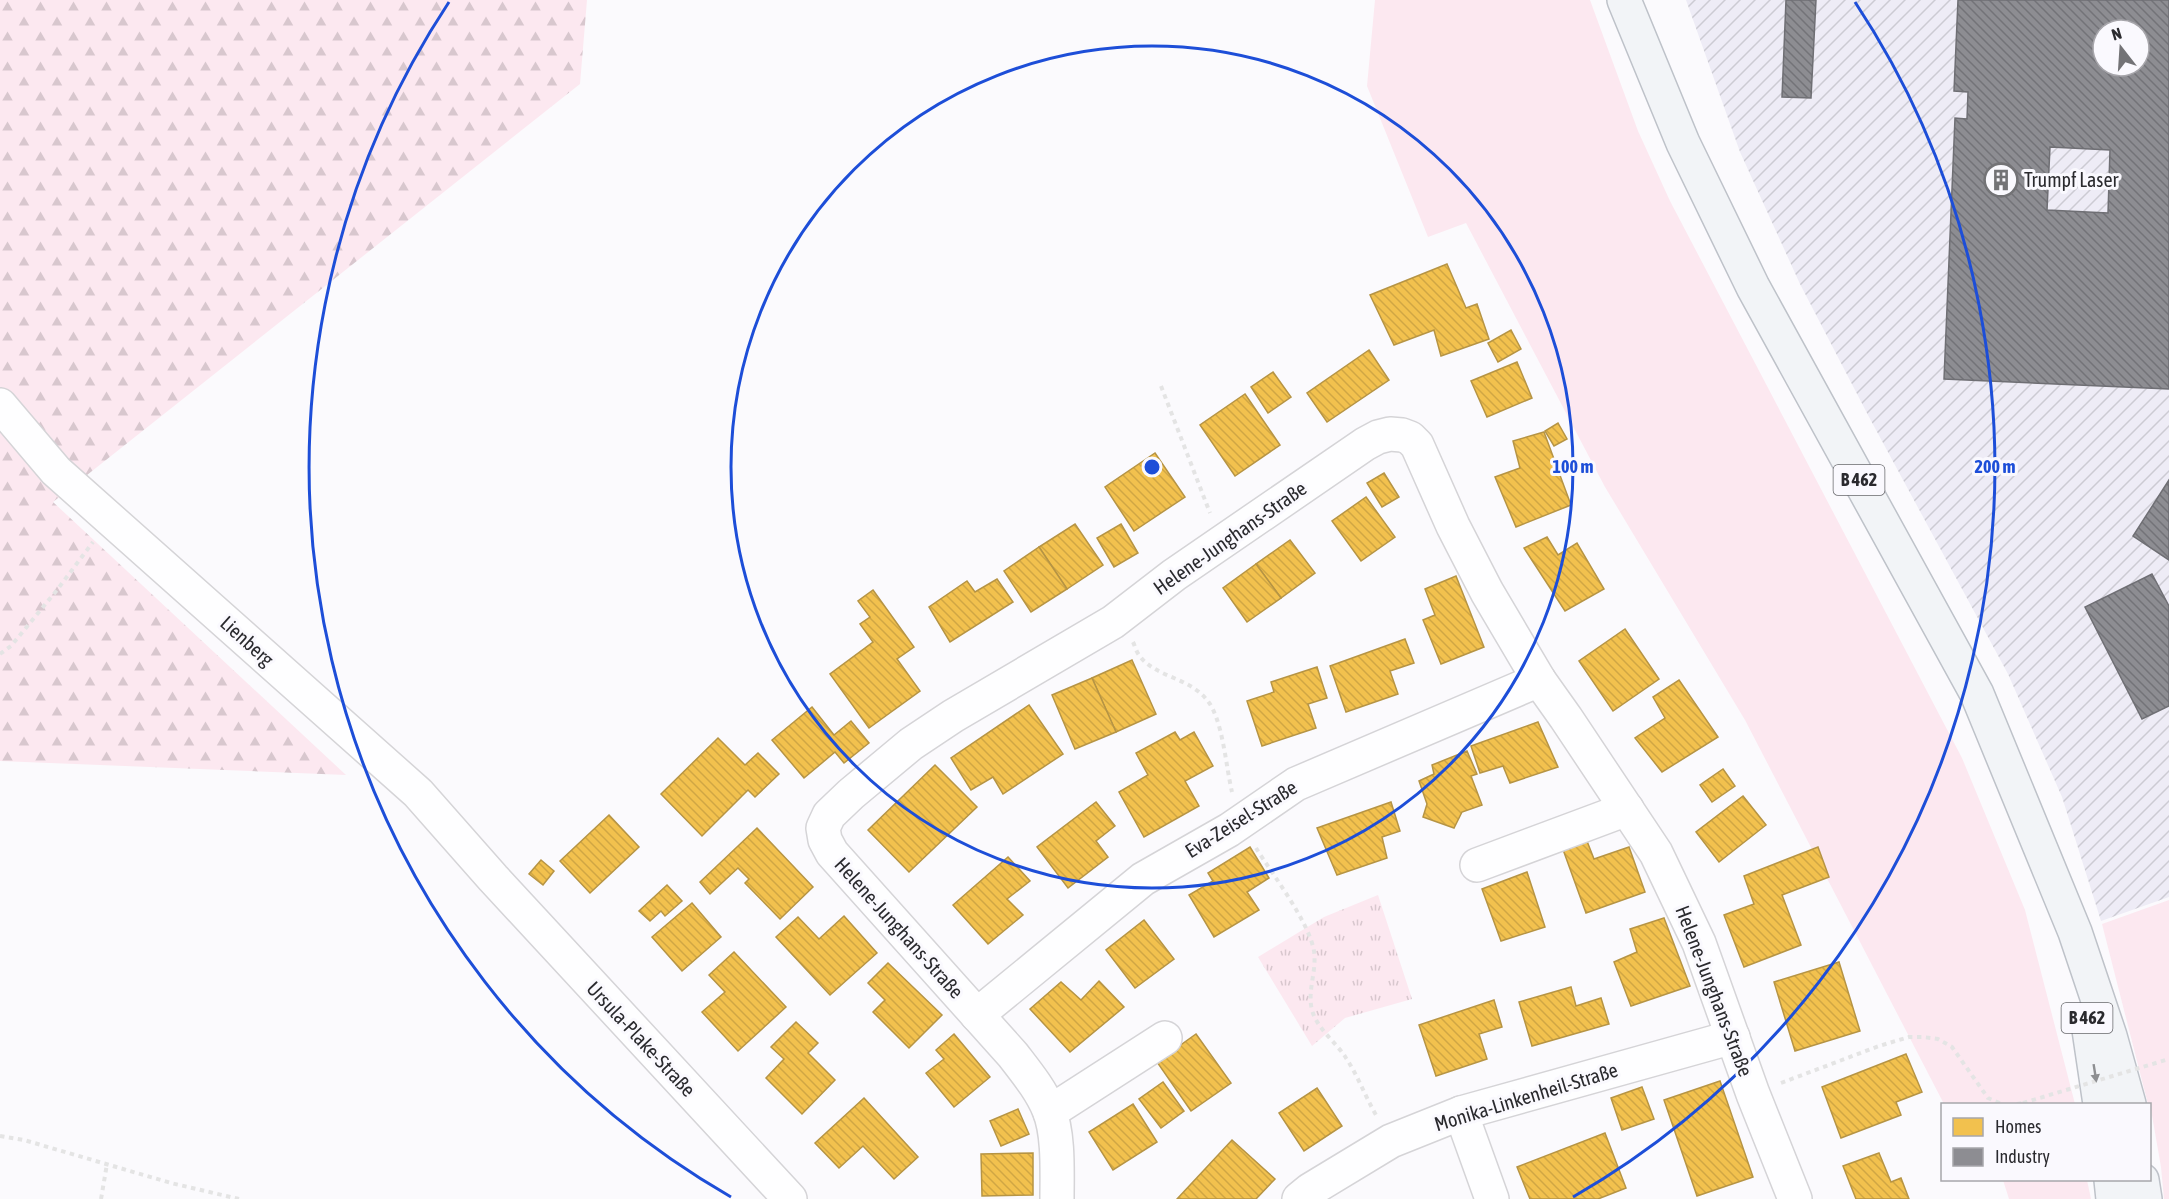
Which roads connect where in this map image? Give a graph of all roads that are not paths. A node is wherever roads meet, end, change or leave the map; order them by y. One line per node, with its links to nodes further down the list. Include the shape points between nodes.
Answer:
1 (1624, 0): 7 (main road, B 462, via 1683,143 1753,287 1977,694)
2 (0, 405): 6 (street, Lienberg, via 56,471 418,793)
3 (1539, 680): 4 (street, Helene-Junghans-Straße); 8 (street, Eva-Zeisel-Straße, via 1296,784 1143,879); 8 (street, Helene-Junghans-Straße, via 1487,592 1417,445 1410,438 1390,434 1365,444 1174,575 1122,616 911,744 829,815 823,828 832,853)
4 (1627, 809): 5 (street); 9 (street, Helene-Junghans-Straße, via 1656,853 1699,943)
5 (1478, 865)
6 (493, 878): 17 (street, Ursula-Plake-Straße)
7 (2075, 932): 11 (main road, B 462, one-way to 11); 12 (main road, B 462)
8 (977, 1015): 13 (street, Helene-Junghans-Straße, via 1034,1082)
9 (1733, 1036): 14 (street, Monika-Linkenheil-Straße); 21 (street, Helene-Junghans-Straße)
10 (1165, 1038): 13 (street)
11 (2100, 1103)
12 (2128, 1103)
13 (1050, 1112): 18 (street, Helene-Junghans-Straße)
14 (1461, 1113): 19 (street, Monika-Linkenheil-Straße, via 1391,1141); 20 (street)
15 (2111, 1181): 22 (main road)
16 (2142, 1181): 23 (main road)
17 (790, 1199)
18 (1057, 1199)
19 (1299, 1199)
20 (1492, 1199)
21 (1795, 1199)
22 (2113, 1199)
23 (2145, 1199)

